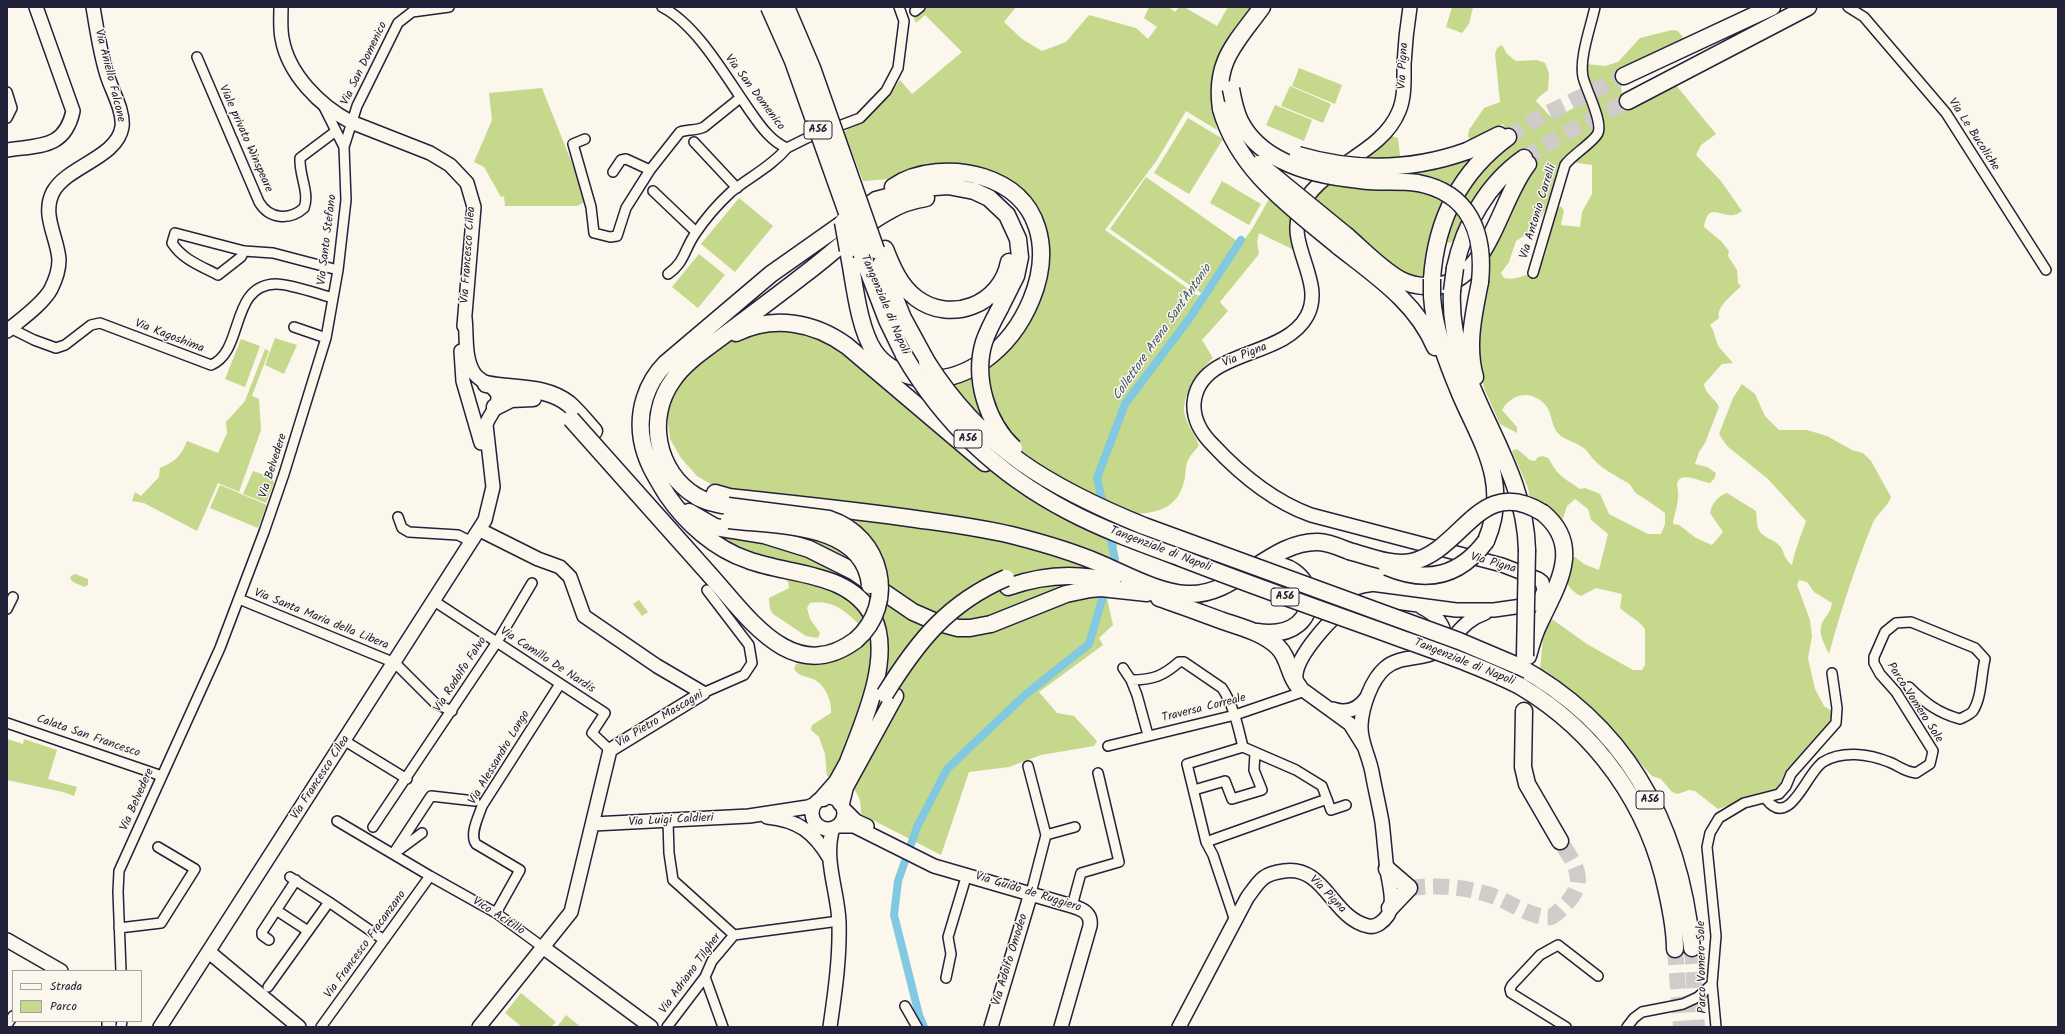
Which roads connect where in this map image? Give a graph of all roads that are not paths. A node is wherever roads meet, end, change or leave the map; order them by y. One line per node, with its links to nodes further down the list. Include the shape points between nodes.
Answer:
1 (36, 7): 29 (main road, via 73,111 70,125 60,137 48,145)
2 (94, 7): 46 (main road, Via Aniello Falcone, via 101,54 122,127 117,140 110,147 72,173 54,190 50,198 49,216 58,252 58,270 45,297)
3 (281, 7): 21 (main road, Via Francesco Cilea, via 285,50 295,70)
4 (449, 7): 23 (street, Via San Domenico, via 412,12 398,23)
5 (662, 7): 19 (street, Via San Domenico, via 677,18 698,40)
6 (770, 7): 38 (highway, A56, bridge)
7 (786, 7): 38 (highway, A56, bridge, via 812,68 849,171)
8 (899, 7): 28 (street, Via San Domenico, via 904,21 898,68 886,91 860,118)
9 (1410, 7): 73 (main road, Via Pigna, via 1400,111 1389,128 1370,147 1318,185 1298,215 1298,230 1312,293 1308,315 1284,340 1215,368 1198,390 1195,397 1195,412 1200,427 1211,443 1243,474 1285,504 1311,515 1502,565 1542,582 1543,595 1536,604)
10 (1595, 7): 41 (street, Via Antonio Carrelli, via 1582,65 1583,76 1599,124 1598,133 1565,165)
11 (1772, 7): 16 (highway)
12 (1808, 7): 20 (highway)
13 (1848, 7): 40 (street, Via Le Bucoliche, via 1864,17 1946,113)
14 (1259, 11): 17 (highway, via 1235,54); 36 (highway, bridge, via 1237,38 1228,55 1220,84 1221,109 1234,143 1257,174 1282,199)
15 (197, 57): 24 (street, Viale privato Winspeare, via 259,202 269,213 290,217 304,208 307,195 300,174 300,158)
16 (1624, 76)
17 (1231, 89): 51 (highway, bridge, via 1236,111 1245,129 1272,155 1336,177 1374,182 1405,182 1437,188 1457,201 1469,216 1478,236 1482,258 1472,321); 51 (highway, bridge, via 1242,116 1256,133 1276,147 1310,159 1352,167 1393,167 1429,163 1507,134 1465,179 1453,198 1437,238 1432,296 1438,333)
18 (7, 92): 22 (street, via 12,108)
19 (740, 98): 28 (street, Via San Domenico, via 778,145); 30 (street, via 704,127 680,132)
20 (1628, 101)
21 (322, 104): 23 (main road, Via Francesco Cilea); 24 (street)
22 (7, 118)
23 (351, 122): 27 (street, Via Santo Stefano); 44 (main road, Via Francesco Cilea, via 430,153 450,165 467,183 474,207)
24 (336, 131): 27 (street)
25 (585, 139): 30 (street, via 573,144 591,207 594,233 617,236 626,208)
26 (694, 142): 32 (street)
27 (344, 147): 39 (street, Via Santo Stefano, via 346,200)
28 (786, 148): 32 (street)
29 (7, 150)
30 (650, 170): 31 (street, via 626,159 621,160)
31 (613, 172)
32 (737, 188): 35 (street, via 706,218)
33 (653, 191): 35 (street)
34 (876, 200): 38 (highway, via 897,184 932,173 977,175 994,181 1008,189 1028,210 1040,238 1042,260 1033,296 1011,333 980,362 946,377 929,379 897,372 875,353 867,338); 55 (highway, via 771,274 660,370 645,398 641,425 644,454); 56 (highway, bridge, via 921,188 948,186 974,191 1002,208 1015,229 1020,257 1016,276 986,336 982,351 982,384 988,409 1013,447)
35 (696, 232): 42 (street, via 678,267)
36 (1342, 241): 51 (highway, via 1415,312 1448,376); 51 (highway, bridge, via 1404,282 1419,286 1442,286 1464,276 1477,260 1526,161 1500,178 1480,204 1464,235 1455,268 1452,291 1454,332)
37 (244, 251): 37 (street, via 175,233 172,243 190,261 218,275 241,258); 39 (street, via 273,253)
38 (868, 251): 48 (highway, via 894,270 909,292 923,302 945,310 969,308 985,300 1002,281 1009,256 1008,240 1001,224 983,207 967,199 948,196 915,200 891,210 861,229); 56 (highway, Tangenziale di Napoli / A56, bridge, via 927,362 952,397 975,423 1024,465); 57 (highway, Tangenziale di Napoli / A56, bridge, via 887,320 904,355 927,392 958,429 998,466)
39 (338, 270): 43 (street, Via Santo Stefano)
40 (2046, 270)
41 (1533, 273)
42 (668, 274)
43 (333, 298): 46 (street, Via Kagoshima, via 278,284 258,290 244,303 223,357 211,365 100,323 56,348); 47 (street, Via Santo Stefano)
44 (465, 318): 49 (main road, Via Francesco Cilea, via 469,364 479,379); 53 (main road, Via Francesco Cilea, via 461,359 463,381)
45 (294, 328): 47 (street)
46 (9, 329)
47 (326, 338): 69 (street, Via Belvedere, via 284,474)
48 (708, 348): 57 (highway, bridge, via 738,332 774,322 795,324 838,339 986,464 1014,483); 58 (highway, via 673,379 660,409 658,442 673,474 696,496)
49 (486, 384): 50 (highway); 52 (main road, Via Francesco Cilea, via 496,390 498,402)
50 (512, 393): 52 (highway); 65 (highway, bridge, via 540,399 564,412)
51 (1470, 398): 54 (highway)
52 (495, 407): 53 (main road, via 486,412); 60 (main road, Via Francesco Cilea, via 487,420 486,431 493,487 491,503)
53 (472, 411): 60 (main road, Via Francesco Cilea, via 484,454 486,473)
54 (1489, 440): 62 (highway, bridge, via 1495,498 1493,522 1486,541 1464,564 1430,576 1414,575); 77 (highway, bridge, via 1521,501 1527,534)
55 (661, 485): 58 (highway, via 698,511); 99 (highway, via 678,512 703,534 735,555 829,581 844,587 864,603 876,624 881,653 878,674)
56 (1075, 496): 77 (highway, Tangenziale di Napoli / A56, bridge, via 1144,526 1460,642)
57 (1053, 503): 105 (highway, Tangenziale di Napoli / A56, bridge, via 1138,542 1469,663 1520,686 1556,710 1580,732 1610,764)
58 (728, 513): 64 (highway, via 848,509 974,527 1047,545); 65 (highway, bridge, via 829,519 844,525 859,536 869,548 880,576 874,618 866,630 853,636 841,650 820,656 807,655 789,650 764,635); 67 (highway, bridge, via 764,535 809,549 853,572 913,612 958,628 991,624 1066,594 1084,590 1101,588)
59 (398, 517): 61 (street, via 402,528 410,532 458,535)
60 (480, 530): 61 (main road, Via Francesco Cilea); 85 (main road, via 538,560 560,567 570,578 584,616 657,666)
61 (472, 542): 70 (main road, Via Francesco Cilea)
62 (1348, 551): 63 (highway, via 1326,542 1308,542 1287,549); 77 (highway, bridge, via 1392,563 1410,562 1427,557 1478,512 1491,505 1516,503 1531,506 1543,513 1560,535 1564,557 1560,581)
63 (1245, 573): 64 (highway, via 1212,591 1188,594 1170,592); 74 (highway, bridge, via 1263,567 1277,566 1294,572 1304,582 1308,593 1307,612 1297,625 1280,633)
64 (1129, 576): 99 (highway, bridge, via 1086,567 1049,567 1006,578 972,594 941,618 908,658)
65 (711, 578): 85 (street, Via Pietro Mascagni, via 751,651 752,662 750,669 736,684)
66 (532, 583): 75 (street, Via Rodolfo Falvo)
67 (1147, 593): 74 (highway); 111 (highway, via 1098,578 1058,576 1034,579 1008,587 968,609 942,631 909,673 845,787)
68 (13, 598): 72 (street)
69 (239, 599): 78 (street, Via Santa Maria della Libera); 102 (street, Via Belvedere, via 209,674)
70 (434, 601): 75 (street, Via Camillo De Nardis); 78 (main road, Via Francesco Cilea)
71 (1410, 604): 73 (main road, Via Pigna, via 1456,610); 76 (main road, Via Pigna, via 1428,611 1440,623 1445,633); 84 (main road, Via Pigna, via 1373,599 1357,602 1340,613 1300,660 1296,675)
72 (7, 609)
73 (1494, 610): 76 (main road, Via Pigna, via 1471,619)
74 (1253, 632): 84 (highway, via 1269,639 1279,648 1288,660 1293,679)
75 (497, 642): 82 (street, Via Camillo De Nardis); 88 (street, Via Rodolfo Falvo)
76 (1440, 649): 86 (main road, Via Pigna, via 1430,654 1401,659 1386,667 1377,677)
77 (1524, 659): 147 (highway, Tangenziale di Napoli / A56, via 1592,719 1618,748 1636,776 1658,816 1674,856 1685,897)
78 (394, 663): 88 (street, via 436,704); 93 (main road, Via Francesco Cilea)
79 (1124, 668): 81 (street)
80 (1832, 673): 106 (street, Parco Vomero Sole, via 1837,708 1836,723 1791,774 1779,794)
81 (1131, 680): 90 (street, via 1164,675 1179,662 1184,662 1222,688); 92 (street)
82 (560, 684): 97 (street, Via Camillo De Nardis, via 605,713 592,733); 136 (street, Via Alessandro Longo, via 482,806 475,825 473,837 476,844 520,870)
83 (1909, 687): 106 (street, Parco Vomero Sole, via 1944,715 1960,719 1973,712 1980,696 1985,659 1975,648 1911,622 1896,623 1885,632 1874,657 1874,663 1896,692 1933,751 1930,764 1916,773 1905,772 1890,762 1872,756 1839,755 1823,762 1806,781 1790,806 1783,808 1771,805)
84 (1302, 689): 87 (main road, Via Pigna); 90 (street, Traversa Correale)
85 (703, 693): 97 (main road, Via Pietro Mascagni)
86 (1369, 695): 87 (main road, Via Pigna, via 1356,709 1340,712); 96 (main road, Via Pigna, via 1361,726)
87 (1331, 709): 96 (main road, Via Pigna, via 1350,724)
88 (452, 711): 103 (street, Via Rodolfo Falvo)
89 (1524, 711): 122 (highway, via 1523,767 1530,792)
90 (1235, 715): 92 (street, Traversa Correale); 95 (street)
91 (7, 723): 102 (street, Calata San Francesco)
92 (1148, 736): 94 (street, Traversa Correale)
93 (345, 741): 103 (street); 148 (main road, Via Francesco Cilea)
94 (1108, 746)
95 (1243, 747): 98 (street); 104 (street, via 1187,764)
96 (1364, 748): 128 (main road, Via Pigna, via 1371,768 1382,822)
97 (610, 750): 116 (main road, Via Pietro Mascagni)
98 (1255, 752): 104 (street, via 1254,770 1262,790 1232,800 1225,781); 107 (street, via 1296,770 1322,786)
99 (848, 762): 109 (highway, via 837,782)
100 (1028, 766): 121 (street)
101 (1098, 773): 133 (street, via 1119,862 1081,873)
102 (162, 776): 139 (street, Via Belvedere, via 119,871)
103 (406, 779): 117 (street, Via Rodolfo Falvo)
104 (1194, 790): 123 (street)
105 (1628, 792): 113 (highway); 141 (highway, Tangenziale di Napoli / A56, via 1658,856 1670,903 1675,947)
106 (1766, 799): 155 (street, Parco Vomero Sole, via 1744,803 1728,812 1719,818 1710,833 1707,847 1716,936)
107 (1327, 800): 110 (street, via 1331,810); 123 (street)
108 (475, 801): 125 (street, via 431,796)
109 (819, 801): 111 (main road, via 833,798); 112 (main road, Via Luigi Caldieri, via 802,808); 118 (main road, via 812,813 816,822 823,828)
110 (1346, 805)
111 (842, 806): 118 (main road, via 843,818); 127 (main road, Via Guido de Ruggiero, via 856,820)
112 (749, 816): 115 (main road, Via Luigi Caldieri); 126 (main road, Via Luigi Caldieri, via 776,818 797,824 818,840)
113 (1630, 817)
114 (337, 820): 125 (street, Vico Acitillo)
115 (668, 821): 116 (main road, Via Luigi Caldieri); 142 (street, via 673,880)
116 (593, 824): 146 (main road, Via Pietro Mascagni, via 571,912)
117 (373, 827)
118 (835, 827): 126 (main road, Via Luigi Caldieri, via 830,841); 127 (main road, Via Guido de Ruggiero, via 854,826 934,866)
119 (1075, 827): 121 (street)
120 (422, 832): 125 (street)
121 (1046, 835): 131 (street)
122 (1560, 841)
123 (1206, 842): 138 (street)
124 (158, 847): 139 (street, via 195,869 162,923)
125 (394, 854): 130 (street, Vico Acitillo)
126 (830, 859): 137 (main road, Via Luigi Caldieri)
127 (946, 868): 129 (main road, Via Guido de Ruggiero)
128 (1387, 869): 134 (main road, Via Pigna, via 1391,893); 134 (highway, via 1409,888)
129 (966, 874): 131 (main road, Via Guido de Ruggiero); 154 (street, via 948,937 951,954)
130 (430, 876): 136 (street, Vico Acitillo); 145 (street, Via Francesco Fracanzano)
131 (1031, 893): 133 (main road, Via Guido de Ruggiero); 167 (main road, Via Adolfo Omodeo)
132 (329, 902): 135 (street, via 293,879); 140 (street); 145 (street)
133 (1072, 906): 168 (main road, Via Guido de Ruggiero, via 1086,911 1091,923)
134 (1390, 908): 138 (main road, Via Pigna, via 1381,923 1372,927 1362,924 1350,919 1324,888 1308,874 1290,870 1270,873 1259,881)
135 (276, 910): 140 (street); 144 (street, via 262,932)
136 (496, 913): 146 (street, Vico Acitillo)
137 (839, 921): 142 (street); 165 (main road, Via Luigi Caldieri, via 839,966)
138 (1235, 921): 169 (main road, Via Pigna)
139 (118, 928): 151 (street, Via Belvedere)
140 (308, 931): 156 (street)
141 (1664, 932)
142 (734, 935): 153 (street, Via Adriano Tilgher, via 712,961)
143 (7, 940): 149 (main road)
144 (269, 940)
145 (384, 940): 160 (street, Via Francesco Fracanzano)
146 (544, 948): 161 (main road, Via Pietro Mascagni); 162 (main road, Vico Acitillo)
147 (1692, 948)
148 (209, 952): 158 (main road, Via Francesco Cilea); 159 (main road)
149 (47, 967): 150 (main road)
150 (58, 970)
151 (121, 970)
152 (1598, 976): 170 (street, via 1558,946 1540,955 1512,985 1511,993)
153 (705, 977): 163 (street, Via Adriano Tilgher); 164 (street)
154 (946, 978)
155 (1712, 984): 171 (street, via 1698,997 1683,1004 1642,1012); 172 (street, Parco Vomero Sole)
156 (268, 987)
157 (905, 1006): 166 (street)
158 (160, 1027)
159 (298, 1027)
160 (321, 1027)
161 (479, 1027)
162 (651, 1027)
163 (667, 1027)
164 (723, 1027)
165 (830, 1027)
166 (917, 1027)
167 (991, 1027)
168 (1061, 1027)
169 (1179, 1027)
170 (1566, 1027)
171 (1627, 1027)
172 (1716, 1027)

